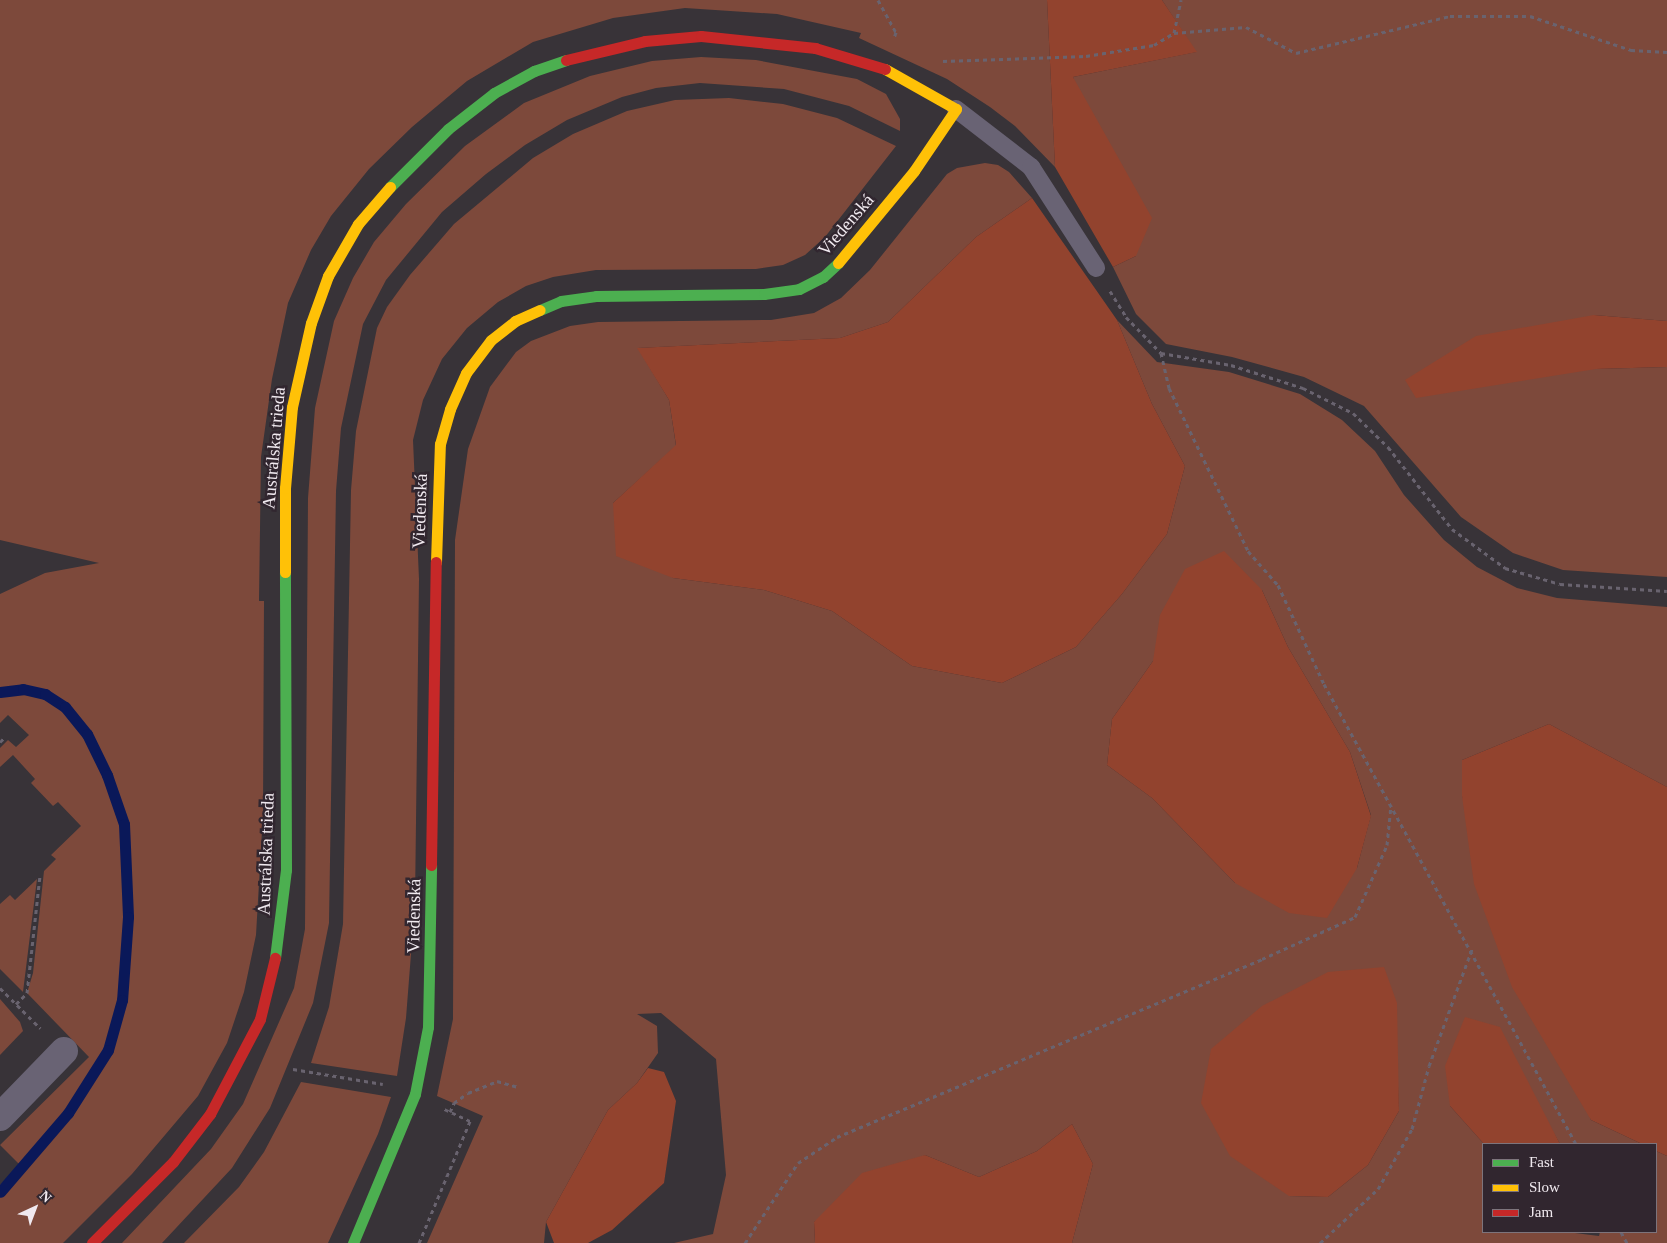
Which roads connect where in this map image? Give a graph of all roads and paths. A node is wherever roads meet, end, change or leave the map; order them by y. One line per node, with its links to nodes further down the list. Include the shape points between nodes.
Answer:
1 (1181, 0): 2 (path)
2 (1174, 33): 3 (path, via 1246,27 1296,53 1450,16 1530,16 1631,50); 4 (path, via 1154,45 1086,56 942,61)
3 (1667, 52)
4 (887, 70): 5 (street, Austrálska trieda); 23 (street, Austrálska trieda, via 815,48 701,36 645,41 586,53 534,71 494,93 448,130 396,180 358,224 328,276 311,323 292,407 285,488 286,870 281,934 273,976 260,1019 210,1114 172,1162)
5 (956, 109): 6 (lane, via 1031,167); 19 (street, Viedenská, via 914,171 848,254 817,281 790,292 596,296 561,301 515,322 491,340 466,373 440,444 432,945 428,1027)
6 (1096, 268): 7 (path, via 1126,317)
7 (1161, 353): 8 (path, via 1231,365 1303,388 1353,413 1388,447 1452,529 1505,568 1560,584); 11 (path, via 1168,388 1248,551 1278,585 1324,684)
8 (1667, 591)
9 (5, 737): 10 (path)
10 (0, 742)
11 (1391, 803): 13 (path); 26 (path, via 1387,845 1355,917 837,1137 798,1163)
12 (40, 876): 15 (path, via 27,993)
13 (1472, 948): 22 (path); 27 (path, via 1429,1066 1412,1129 1378,1188)
14 (0, 988): 15 (path)
15 (16, 1004): 16 (path)
16 (64, 1051): 21 (street)
17 (293, 1069): 19 (path, via 394,1086)
18 (518, 1087): 20 (path, via 497,1081 468,1093 454,1103)
19 (415, 1094): 20 (path); 24 (street, Viedenská)
20 (450, 1112): 25 (path, via 470,1121)
21 (0, 1117)
22 (1575, 1143)
23 (92, 1243)
24 (353, 1243)
25 (419, 1243)
26 (745, 1243)
27 (1320, 1243)

